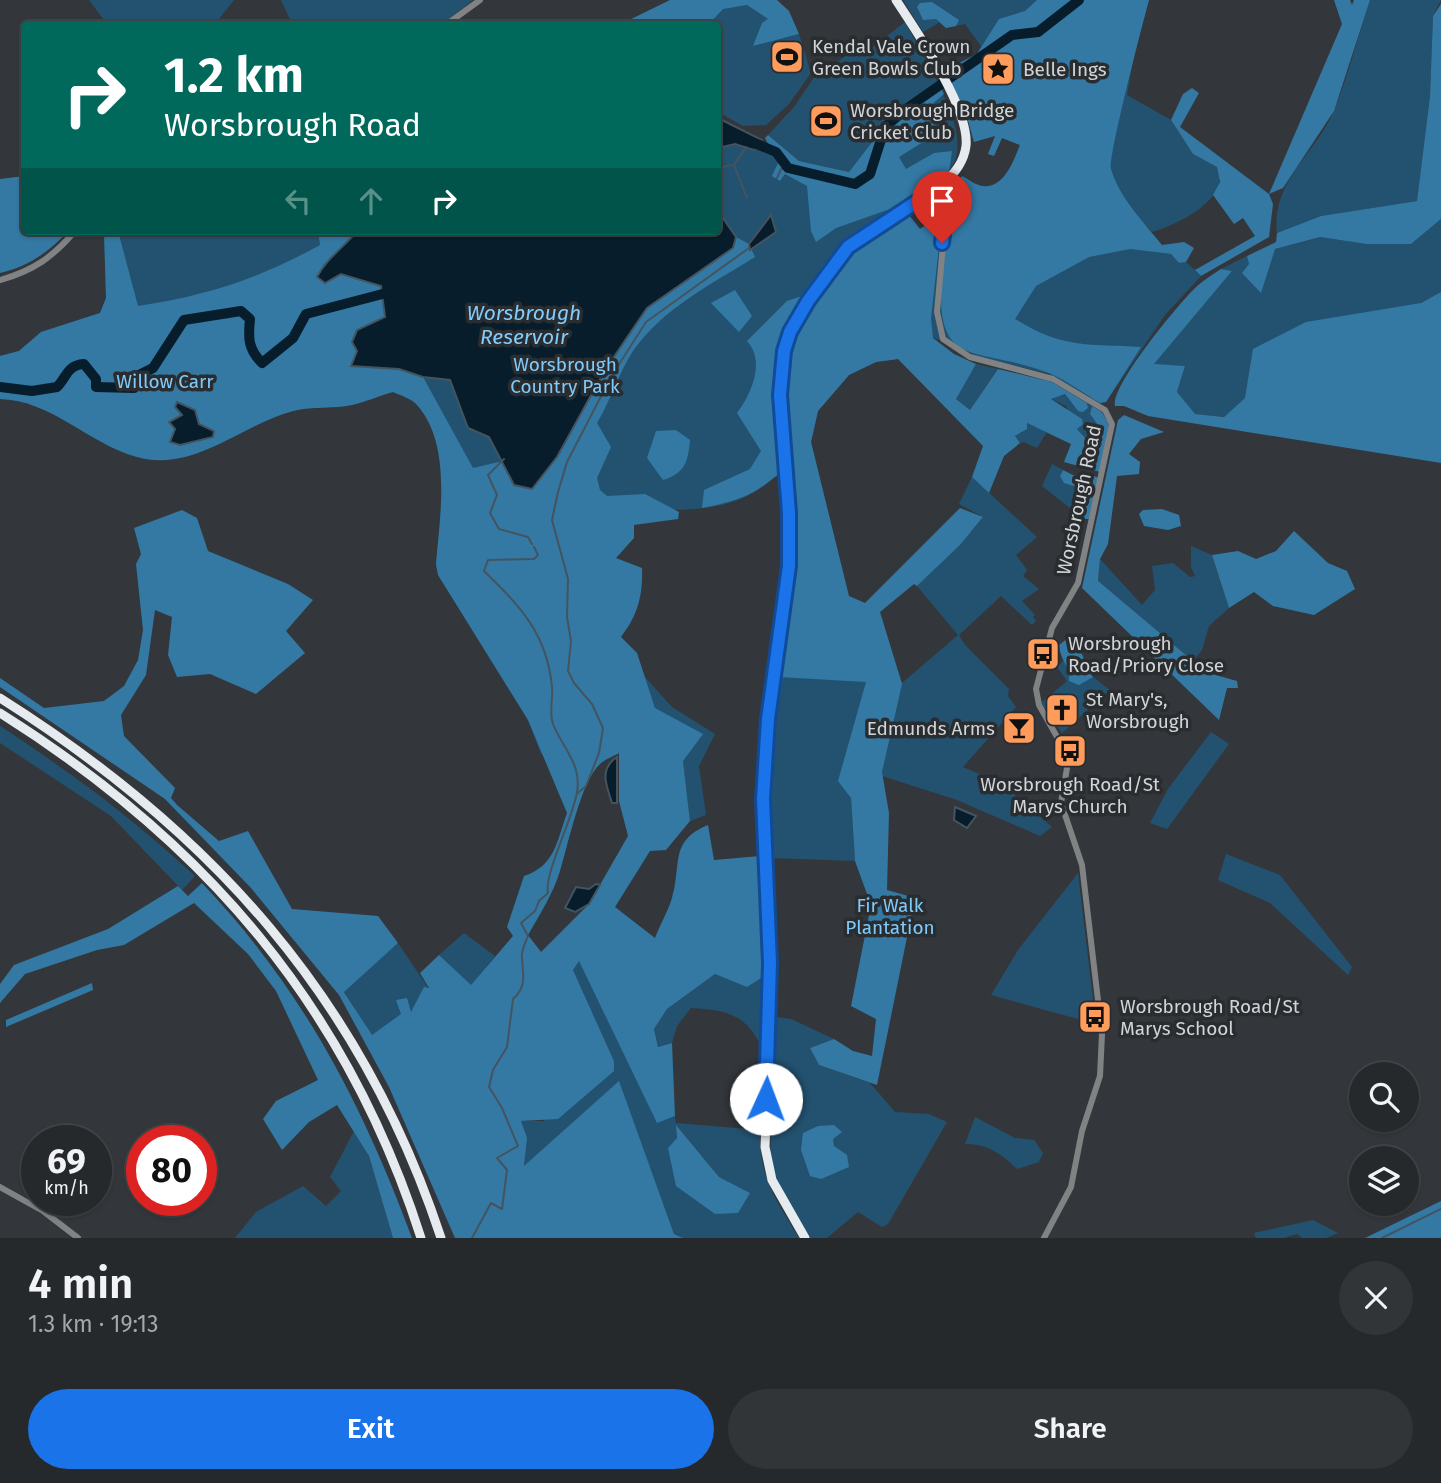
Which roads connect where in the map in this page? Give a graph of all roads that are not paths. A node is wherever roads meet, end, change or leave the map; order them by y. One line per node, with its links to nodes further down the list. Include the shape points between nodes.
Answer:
1 (480, 0): 3 (street)
2 (896, 0): 4 (highway, via 938,67 966,140 958,169)
3 (451, 21)
4 (945, 183): 13 (highway, via 837,259 790,332 783,361 780,395 789,566 764,773 771,989 765,1147 772,1180); 14 (street, Worsbrough Road, via 937,312 943,339 970,358 1053,379 1105,410 1112,424 1078,583 1052,628 1036,688 1039,705 1065,751 1061,803 1082,865 1102,1034 1100,1076 1082,1130 1071,1187)
5 (71, 235): 6 (street, via 46,261)
6 (0, 280)
7 (0, 698): 12 (highway, via 156,809 272,929 363,1062 416,1168)
8 (0, 713): 11 (highway, via 83,768 141,814 209,879 261,938 351,1073 389,1150)
9 (0, 1187): 10 (street)
10 (78, 1238)
11 (421, 1238)
12 (441, 1238)
13 (804, 1238)
14 (1044, 1238)

